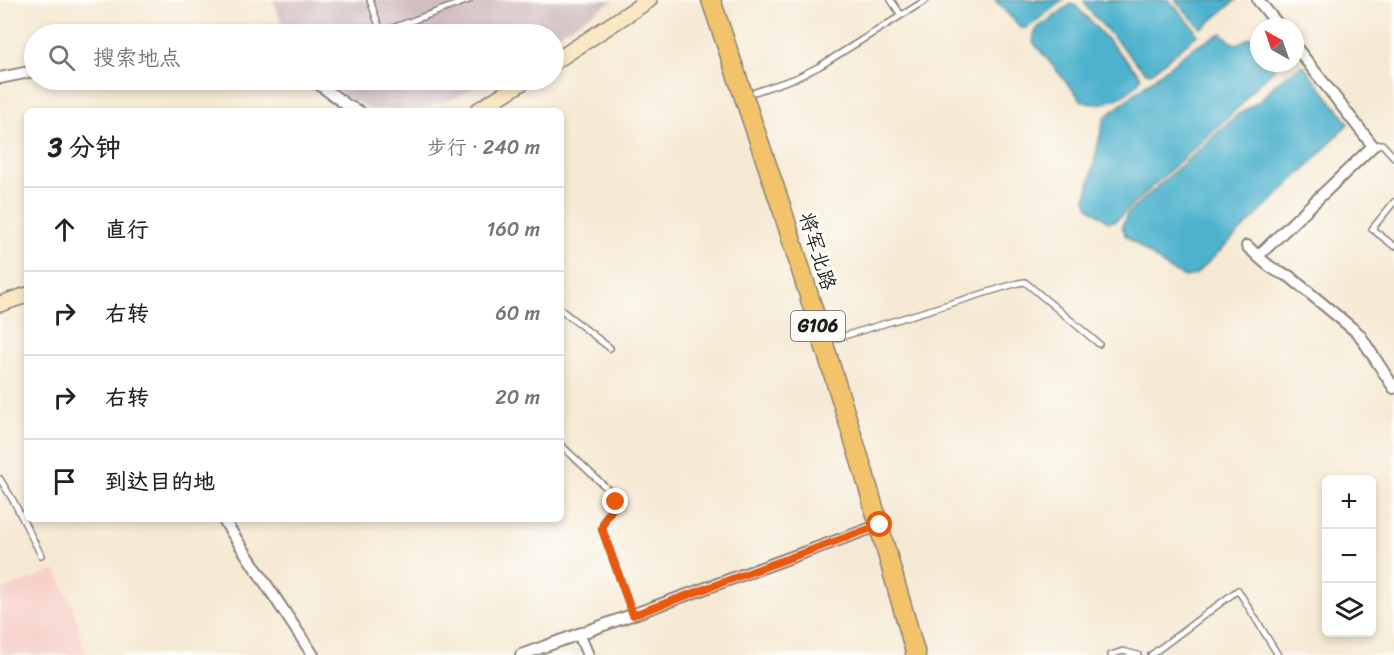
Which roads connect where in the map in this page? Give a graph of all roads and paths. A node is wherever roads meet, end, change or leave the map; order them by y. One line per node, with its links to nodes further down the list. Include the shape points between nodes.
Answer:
1 (370, 0): 11 (lane)
2 (469, 0): 12 (lane)
3 (650, 0): 13 (main road)
4 (711, 0): 40 (highway, 将军北路 / G106, via 782,209)
5 (723, 0): 19 (highway, 将军北路 / G106)
6 (891, 0): 9 (lane)
7 (926, 0): 9 (lane)
8 (1258, 0): 10 (street)
9 (902, 15): 19 (lane, via 820,66)
10 (1273, 18)
11 (378, 24)
12 (403, 24)
13 (564, 56)
14 (1304, 58): 22 (street)
15 (24, 73): 16 (street)
16 (0, 78)
17 (326, 90): 20 (street)
18 (510, 90): 21 (main road)
19 (755, 92): 31 (highway, 将军北路 / G106)
20 (352, 108)
21 (482, 108)
22 (1373, 146): 23 (lane, via 1382,144); 27 (street)
23 (1394, 157)
24 (1394, 202): 26 (lane, via 1372,229)
25 (1247, 246): 27 (street)
26 (1394, 246)
27 (1258, 256): 34 (street, via 1352,327)
28 (24, 296): 29 (main road)
29 (0, 304)
30 (564, 312): 33 (lane)
31 (834, 339): 32 (lane, via 1025,282); 48 (highway, 将军北路 / G106)
32 (1099, 344)
33 (610, 348)
34 (1394, 388)
35 (564, 448): 42 (lane, via 616,497 602,529)
36 (0, 479): 37 (lane)
37 (24, 521)
38 (24, 522): 41 (lane)
39 (225, 522): 44 (street)
40 (880, 525): 42 (street); 47 (highway, 将军北路 / G106)
41 (41, 555)
42 (633, 615): 43 (street)
43 (579, 634): 45 (street); 46 (street)
44 (313, 655)
45 (521, 655)
46 (588, 655)
47 (916, 655)
48 (929, 655)
49 (1111, 655): 50 (lane, via 1123,651)
50 (1138, 655)
51 (1151, 655): 52 (lane, via 1238,590)
52 (1278, 655)

